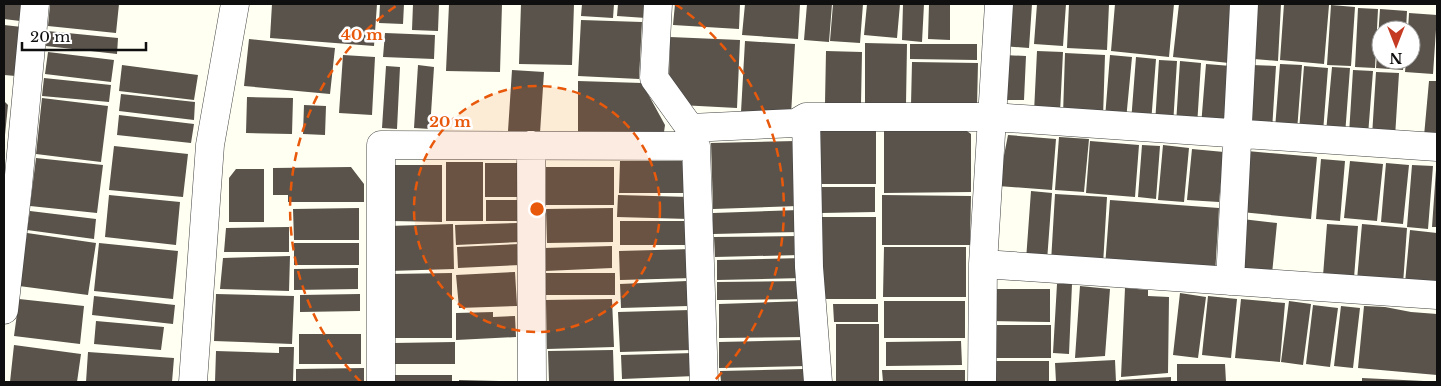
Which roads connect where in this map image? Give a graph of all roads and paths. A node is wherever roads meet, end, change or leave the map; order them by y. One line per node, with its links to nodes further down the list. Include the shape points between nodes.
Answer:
1 (35, 4): 15 (street)
2 (235, 4): 16 (street, via 210,145)
3 (658, 4): 9 (street, via 654,78)
4 (999, 4): 7 (street)
5 (1244, 4): 8 (street)
6 (806, 118): 7 (street); 9 (street, via 796,123); 20 (street, via 810,267)
7 (993, 118): 8 (street); 12 (street)
8 (1238, 134): 11 (street); 13 (street)
9 (693, 137): 10 (street); 19 (street)
10 (532, 146): 17 (street, via 381,146); 18 (street)
11 (1437, 147)
12 (983, 264): 13 (street); 21 (street)
13 (1230, 281): 14 (street)
14 (1437, 296)
15 (4, 310)
16 (192, 382)
17 (381, 382)
18 (532, 382)
19 (704, 382)
20 (818, 382)
21 (982, 382)

